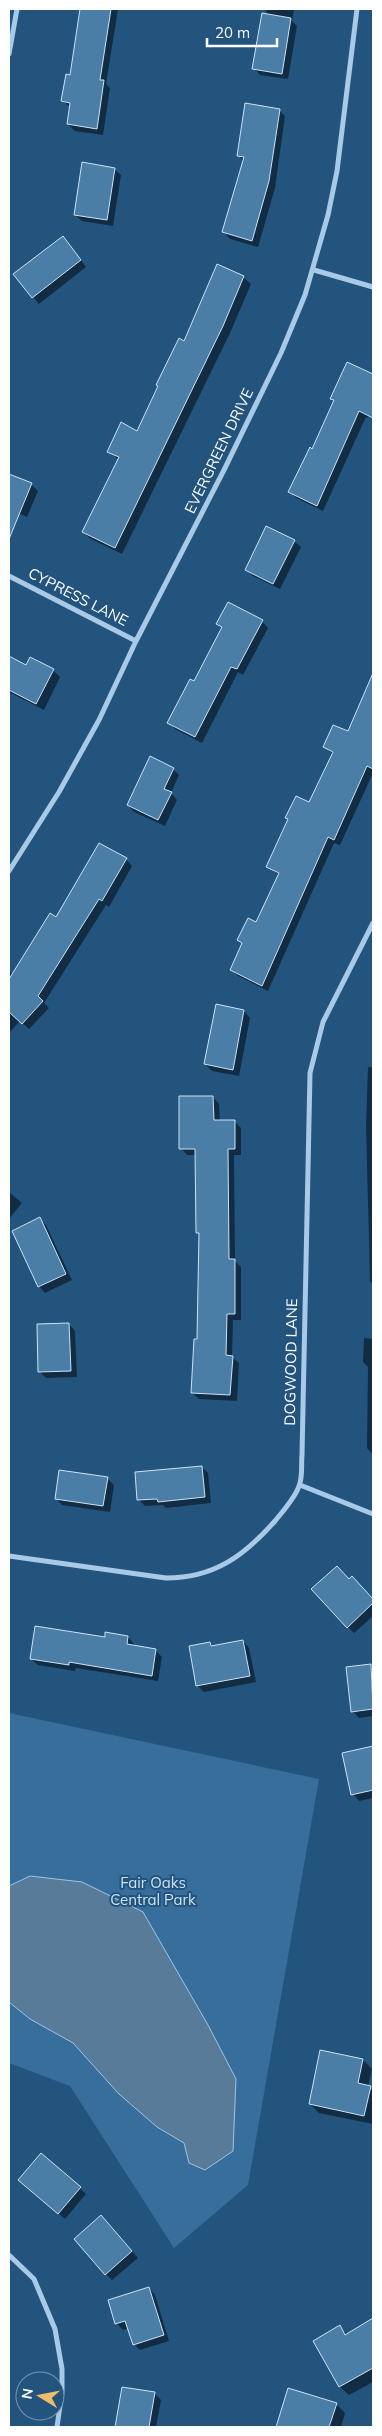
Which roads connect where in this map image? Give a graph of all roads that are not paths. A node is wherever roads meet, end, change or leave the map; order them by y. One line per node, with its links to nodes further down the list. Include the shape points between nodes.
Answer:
1 (17, 9): 3 (street)
2 (356, 9): 4 (street, EVERGREEN DRIVE, via 337,171)
3 (9, 54)
4 (314, 270): 5 (street); 7 (street, EVERGREEN DRIVE, via 281,352)
5 (373, 287)
6 (9, 576): 7 (street, CYPRESS LANE)
7 (136, 641): 8 (street, EVERGREEN DRIVE, via 99,720)
8 (9, 872)
9 (373, 923): 10 (street, DOGWOOD LANE, via 323,1022 310,1073)
10 (300, 1485): 11 (street); 12 (street, DOGWOOD LANE, via 282,1513 259,1539 234,1561 202,1574 166,1578)
11 (373, 1514)
12 (9, 1556)
13 (9, 2255): 14 (street, via 34,2279 55,2329 62,2369)
14 (57, 2427)

